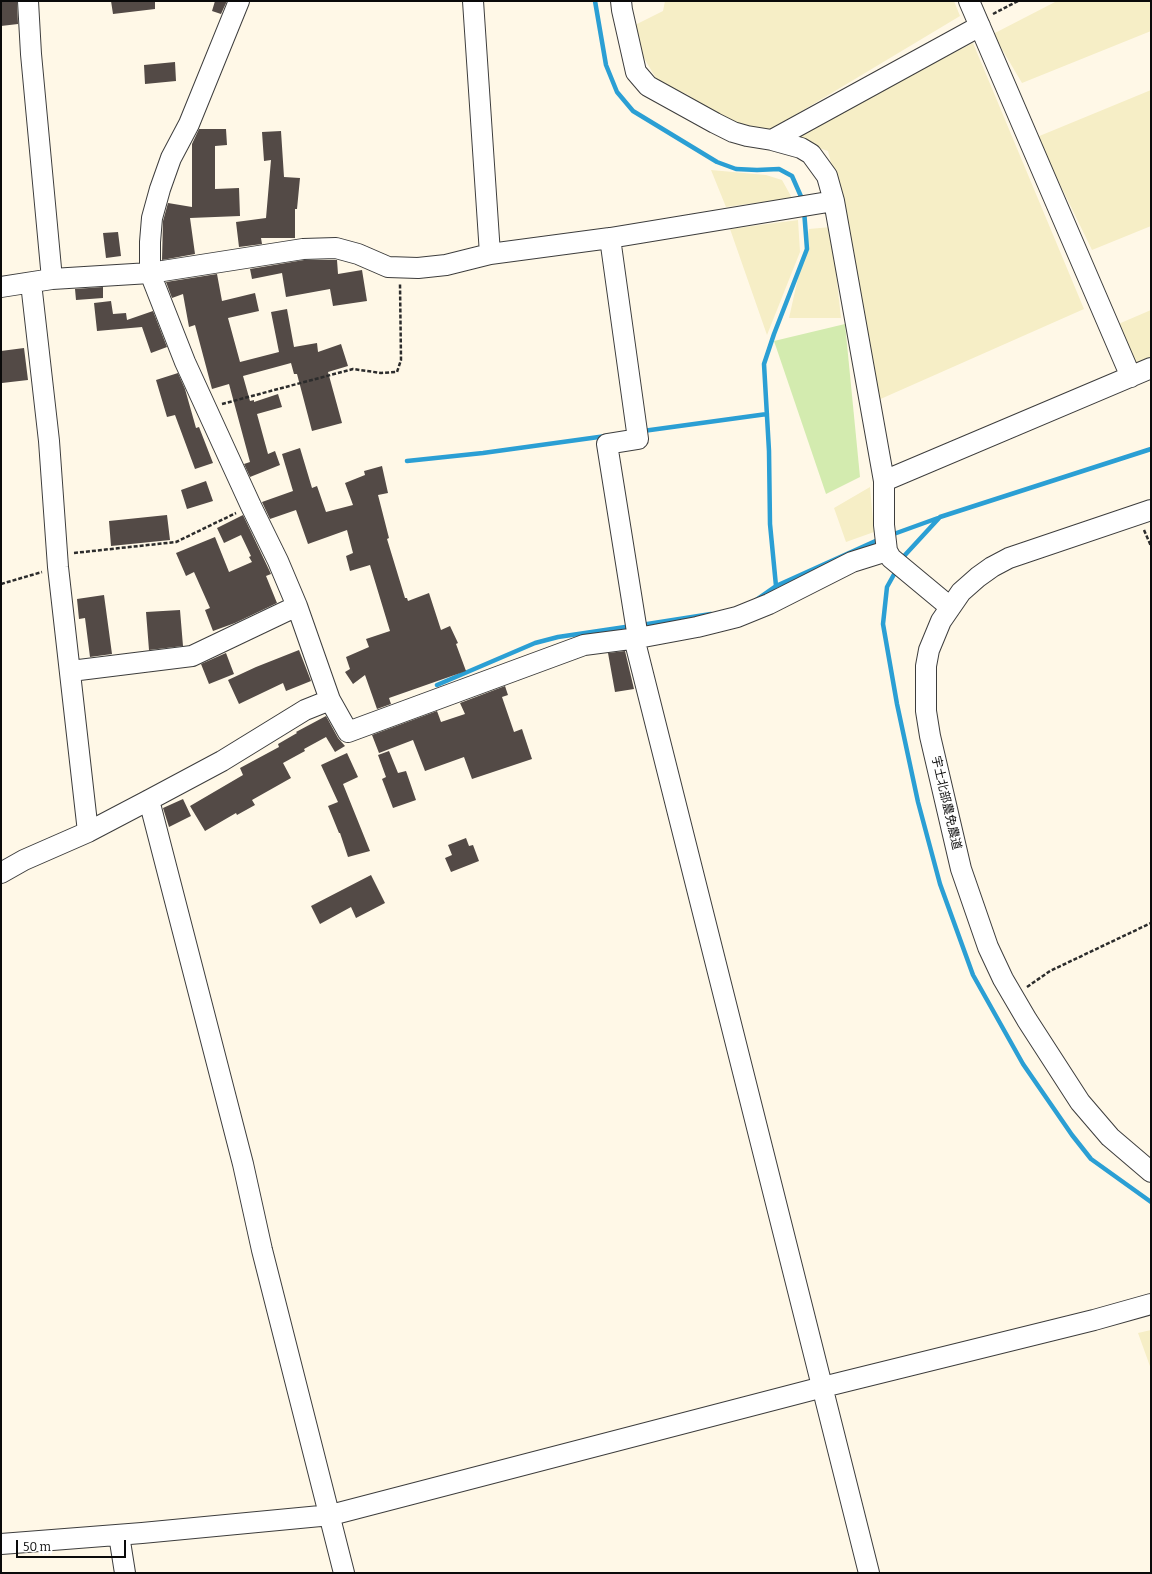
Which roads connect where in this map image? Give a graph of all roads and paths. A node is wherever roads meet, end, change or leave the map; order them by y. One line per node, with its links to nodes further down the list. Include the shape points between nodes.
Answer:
1 (28, 1): 14 (street)
2 (239, 1): 13 (street, via 160,189 152,218)
3 (473, 1): 11 (street)
4 (621, 1): 8 (street, via 636,72 648,86 733,132)
5 (969, 1): 7 (street)
6 (1018, 1): 7 (path)
7 (979, 24): 8 (street); 18 (street)
8 (772, 140): 9 (street, via 801,148 811,154 827,176)
9 (834, 201): 10 (street); 20 (street)
10 (610, 238): 11 (street); 28 (street, via 638,439 607,444)
11 (490, 254): 12 (street, via 446,265)
12 (399, 267): 13 (street, via 388,267 336,248 303,249); 19 (path, via 401,360 397,372 353,369)
13 (150, 273): 14 (street); 19 (street)
14 (52, 279): 15 (street)
15 (31, 283): 16 (street); 24 (street, via 49,441)
16 (1, 287)
17 (1151, 368): 18 (street)
18 (1131, 377): 20 (street)
19 (206, 408): 21 (street)
20 (884, 481): 23 (street)
21 (251, 506): 24 (path, via 176,542 64,555); 26 (street)
22 (1151, 510): 27 (street, 宇土北部農免農道, via 1009,558 978,577 961,592)
23 (887, 551): 27 (street, via 891,558); 28 (street, via 852,562 769,604 737,617)
24 (58, 567): 25 (path); 29 (street)
25 (1, 584)
26 (297, 606): 29 (street, via 192,656); 30 (street)
27 (950, 607): 35 (street, 宇土北部農免農道, via 929,650 926,666 926,711 961,869 988,947)
28 (636, 638): 30 (street, via 584,645 348,732); 38 (street)
29 (70, 671): 32 (street)
30 (330, 700): 31 (street, via 305,710 222,761)
31 (149, 800): 32 (street); 39 (street)
32 (88, 832): 33 (street)
33 (1, 873)
34 (1151, 923): 35 (path, via 1050,971)
35 (1014, 997): 36 (street, 宇土北部農免農道, via 1080,1102 1110,1137)
36 (1151, 1172)
37 (1151, 1304): 38 (street)
38 (823, 1387): 39 (street); 44 (street)
39 (330, 1515): 40 (street); 43 (street)
40 (119, 1535): 41 (street); 42 (street)
41 (1, 1544)
42 (124, 1573)
43 (344, 1573)
44 (869, 1573)

